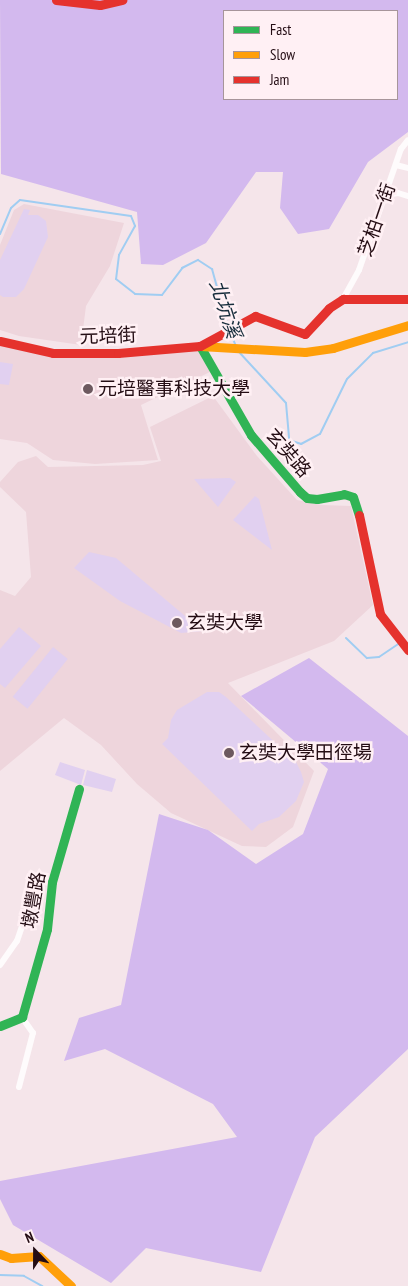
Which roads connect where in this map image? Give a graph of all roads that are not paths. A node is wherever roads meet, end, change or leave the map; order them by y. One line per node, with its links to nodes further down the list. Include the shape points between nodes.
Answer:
1 (56, 0): 2 (street, via 100,5)
2 (122, 0)
3 (407, 142): 4 (street, 芝柏一街)
4 (396, 165): 5 (street); 6 (street, 芝柏一街)
5 (408, 168)
6 (386, 195): 7 (street, via 398,193); 8 (street, 芝柏一街, via 359,270)
7 (408, 196)
8 (343, 299): 9 (street); 12 (street, 元培街, via 328,308 305,334 255,316)
9 (408, 299)
10 (408, 325): 12 (street, via 333,348 278,352)
11 (0, 341): 12 (street, 元培街, via 52,353 109,354)
12 (200, 346): 13 (street, 玄奘路, via 251,435 300,492 307,498 317,499 344,494 353,497 363,527 380,614)
13 (403, 645)
14 (79, 789): 17 (street, 墩豐路, via 52,882 47,929)
15 (32, 897): 16 (street, 墩豐路, via 17,941)
16 (0, 965)
17 (22, 1017): 18 (street); 19 (street, via 33,1033)
18 (0, 1026)
19 (19, 1087)
20 (0, 1254): 21 (street, via 11,1258 39,1256)
21 (72, 1286)

